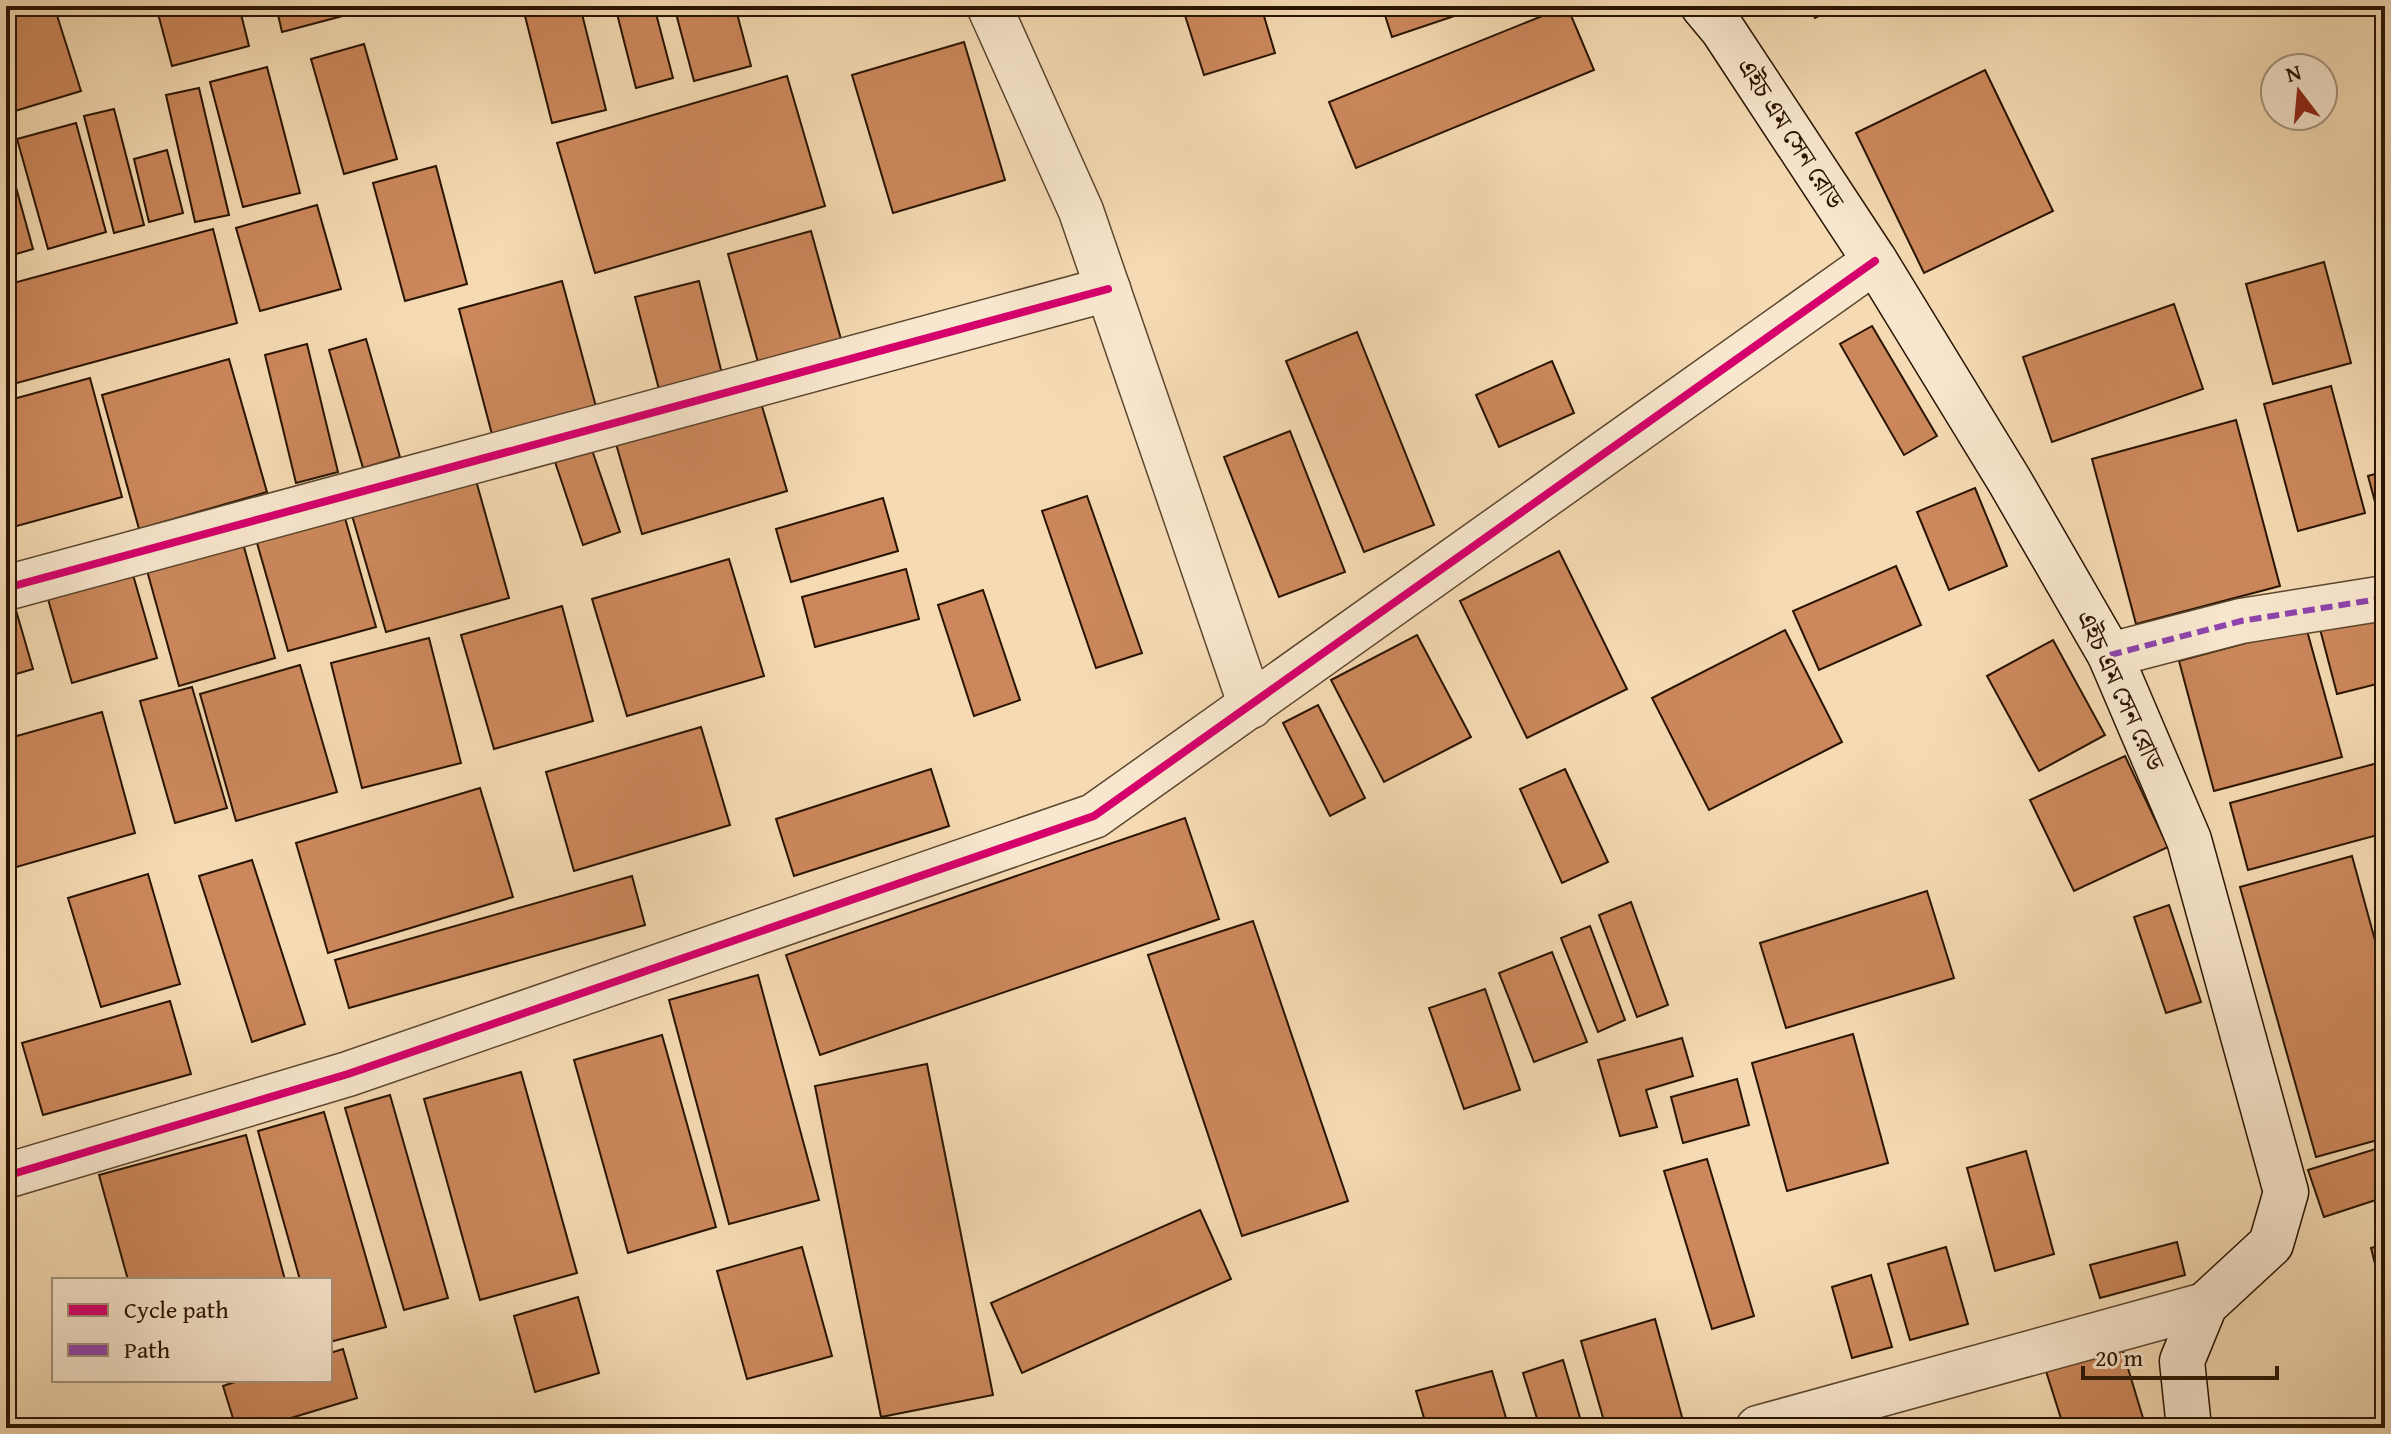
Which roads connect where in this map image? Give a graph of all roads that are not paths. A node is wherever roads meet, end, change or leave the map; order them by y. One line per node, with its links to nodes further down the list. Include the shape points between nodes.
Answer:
1 (989, 6): 4 (street, via 1081,211)
2 (1703, 6): 3 (street, এইচ এম সেন রোড)
3 (1875, 261): 7 (street, এইচ এম সেন রোড); 8 (street)
4 (1108, 289): 5 (street); 8 (street)
5 (6, 588)
6 (2385, 598): 7 (street, via 2241,621)
7 (2110, 655): 10 (street, এইচ এম সেন রোড, via 2189,840 2286,1192 2271,1244)
8 (1251, 706): 9 (street, via 1094,816 348,1074)
9 (6, 1176)
10 (2205, 1305): 11 (street); 12 (street, এইচ এম সেন রোড, via 2182,1361)
11 (1758, 1428)
12 (2189, 1428)

